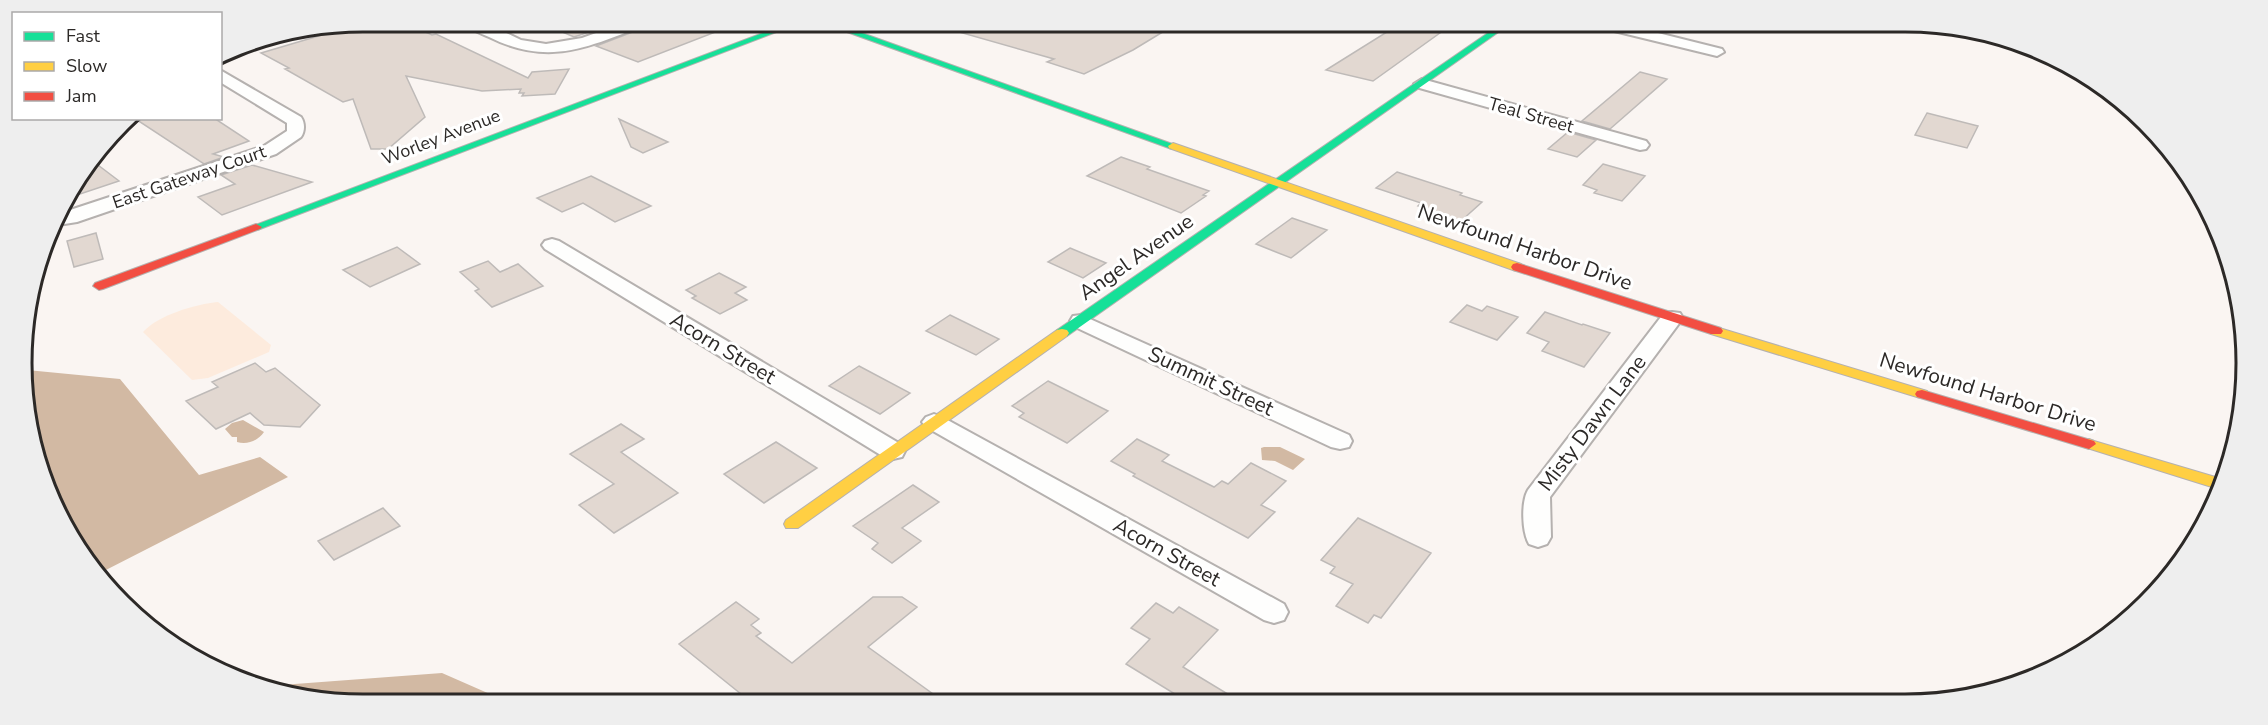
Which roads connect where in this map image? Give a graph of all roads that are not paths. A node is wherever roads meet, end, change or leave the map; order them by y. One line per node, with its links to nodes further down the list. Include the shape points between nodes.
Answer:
1 (493, 32): 2 (street, via 524,46 548,48)
2 (611, 32)
3 (772, 32): 14 (street, Worley Avenue)
4 (851, 32): 11 (street, Newfound Harbor Drive)
5 (1495, 32): 9 (street, Angel Avenue)
6 (1635, 32): 7 (street)
7 (1717, 52)
8 (222, 76): 12 (street, East Gateway Court, via 295,121 295,133 270,150)
9 (1422, 84): 10 (street, Teal Street); 11 (street, Angel Avenue)
10 (1640, 145)
11 (1278, 183): 15 (street, Newfound Harbor Drive); 16 (street, Angel Avenue)
12 (65, 219)
13 (552, 245): 19 (street, Acorn Street)
14 (99, 286)
15 (1672, 318): 20 (street, Newfound Harbor Drive); 22 (street, Misty Dawn Lane, via 1537,496)
16 (1081, 321): 17 (street, Angel Avenue); 18 (street, Summit Street)
17 (934, 422): 19 (street, Angel Avenue); 23 (street, Acorn Street)
18 (1340, 441)
19 (893, 451): 21 (street, Angel Avenue)
20 (2214, 482)
21 (792, 524)
22 (1538, 537)
23 (1274, 612)

